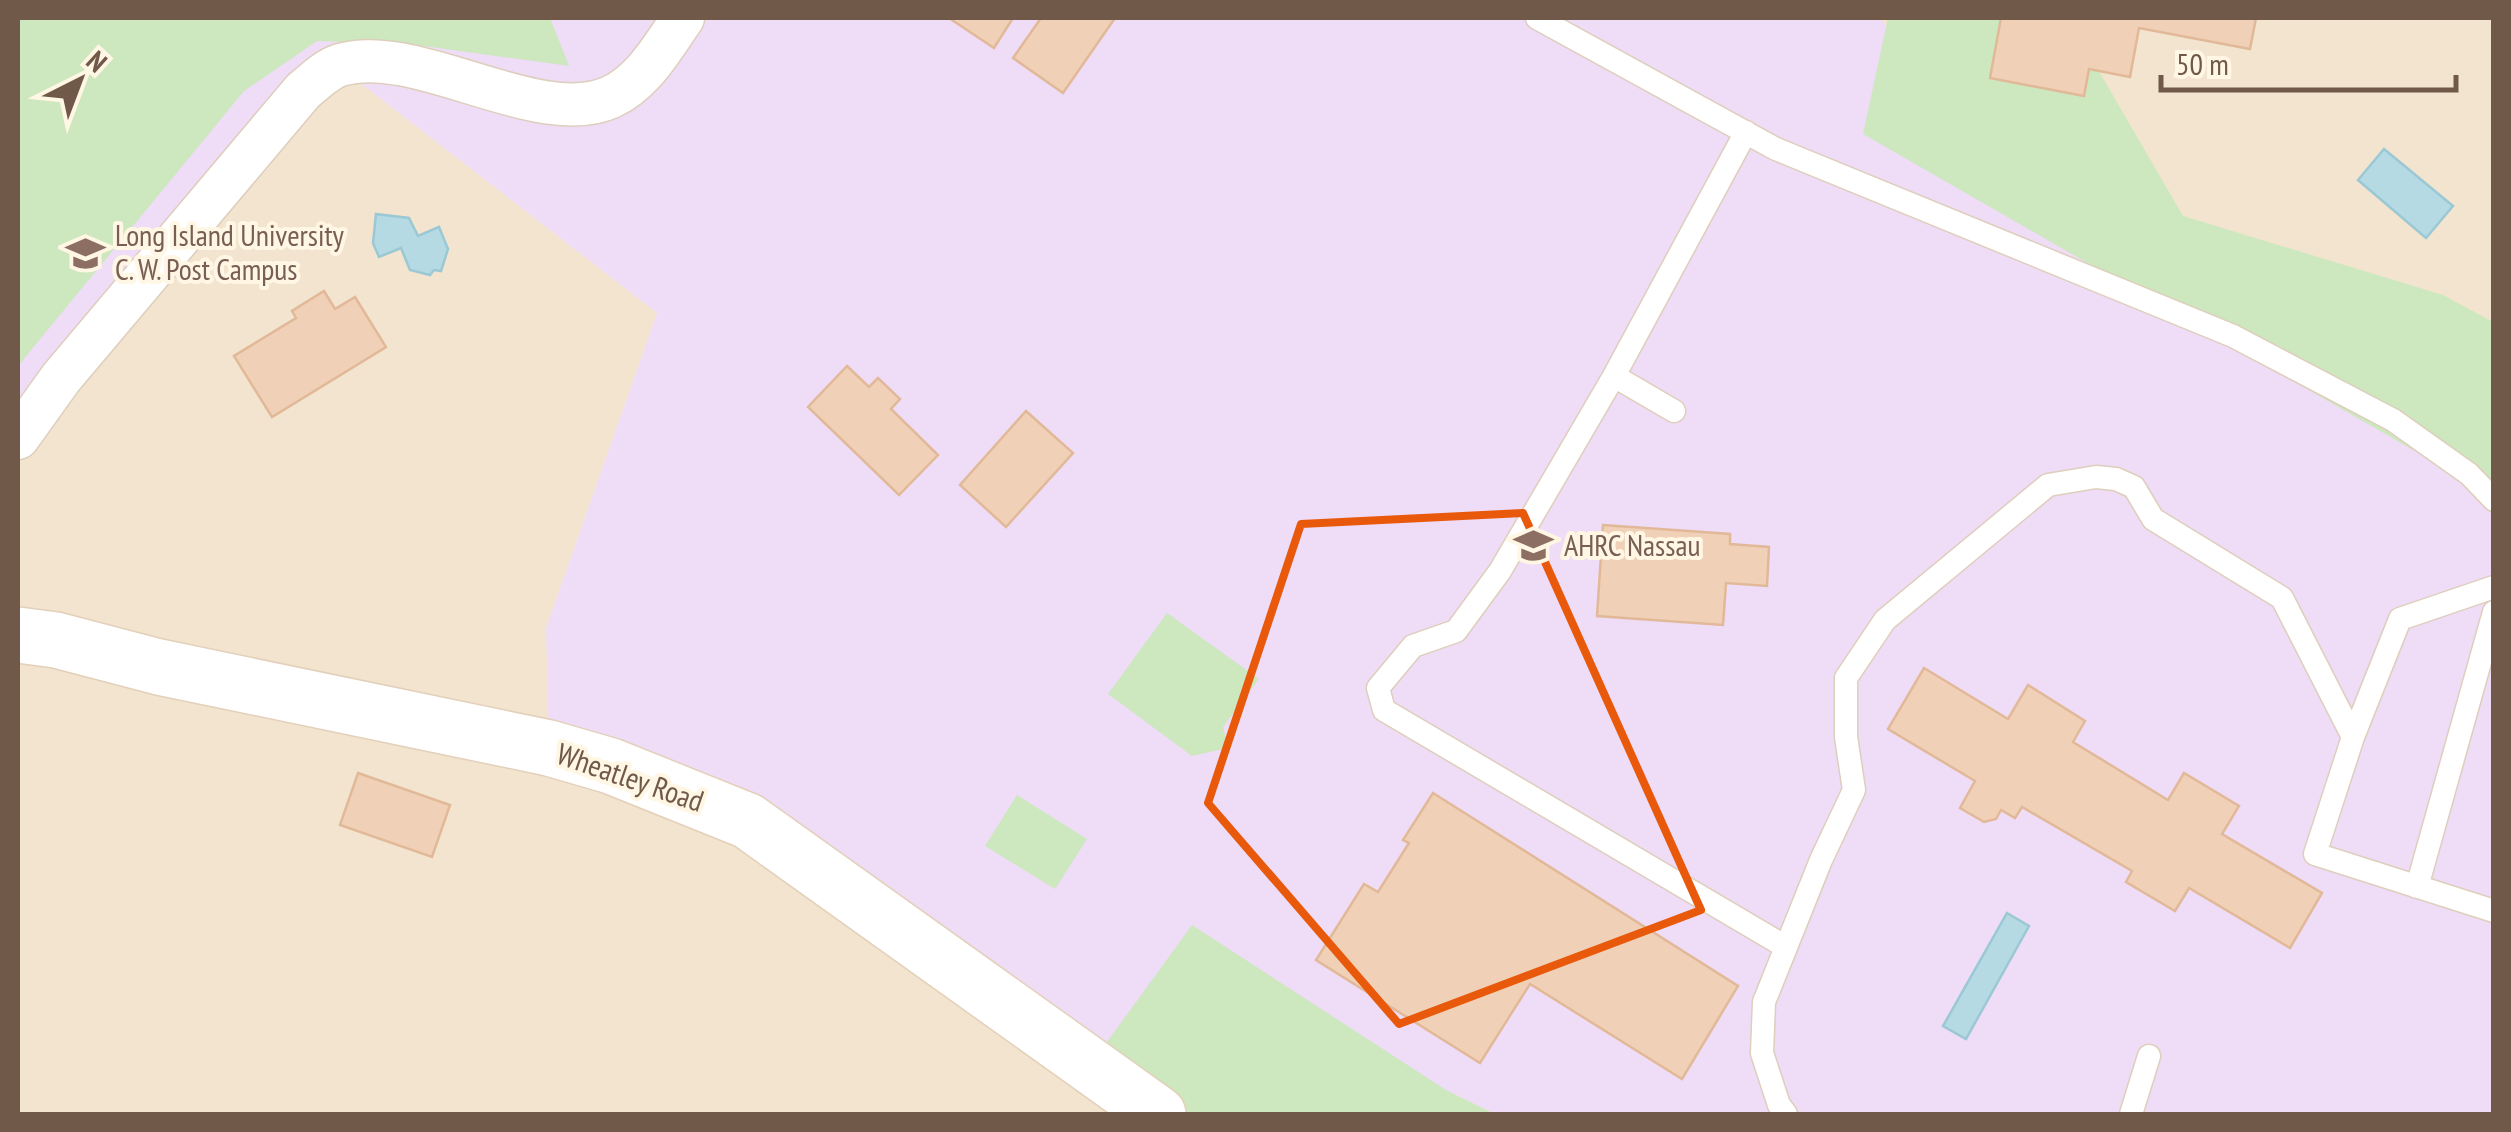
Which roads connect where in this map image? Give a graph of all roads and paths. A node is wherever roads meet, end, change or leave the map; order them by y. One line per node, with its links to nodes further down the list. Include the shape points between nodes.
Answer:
1 (683, 18): 6 (street, via 644,72 611,97 566,106 374,60 337,65 302,91)
2 (1537, 18): 3 (lane)
3 (1746, 132): 4 (lane); 7 (lane, via 2234,336 2393,420)
4 (1614, 376): 5 (lane); 14 (lane, via 1500,571 1456,631 1413,646 1378,688 1384,710)
5 (1674, 411)
6 (18, 438)
7 (2494, 500)
8 (2494, 587): 11 (lane, via 2400,619)
9 (2494, 612): 12 (lane)
10 (19, 639): 16 (main road, Wheatley Road, via 56,640 549,748 748,821)
11 (2353, 737): 12 (lane, via 2315,854); 14 (lane, via 2282,598 2153,519 2134,486 2096,477 2048,486 1885,620 1846,678 1854,790)
12 (2416, 887): 13 (lane)
13 (2494, 912)
14 (1786, 946): 17 (lane, via 1764,1002 1762,1053)
15 (2150, 1056): 18 (lane)
16 (1158, 1114)
17 (1786, 1114)
18 (2131, 1114)

